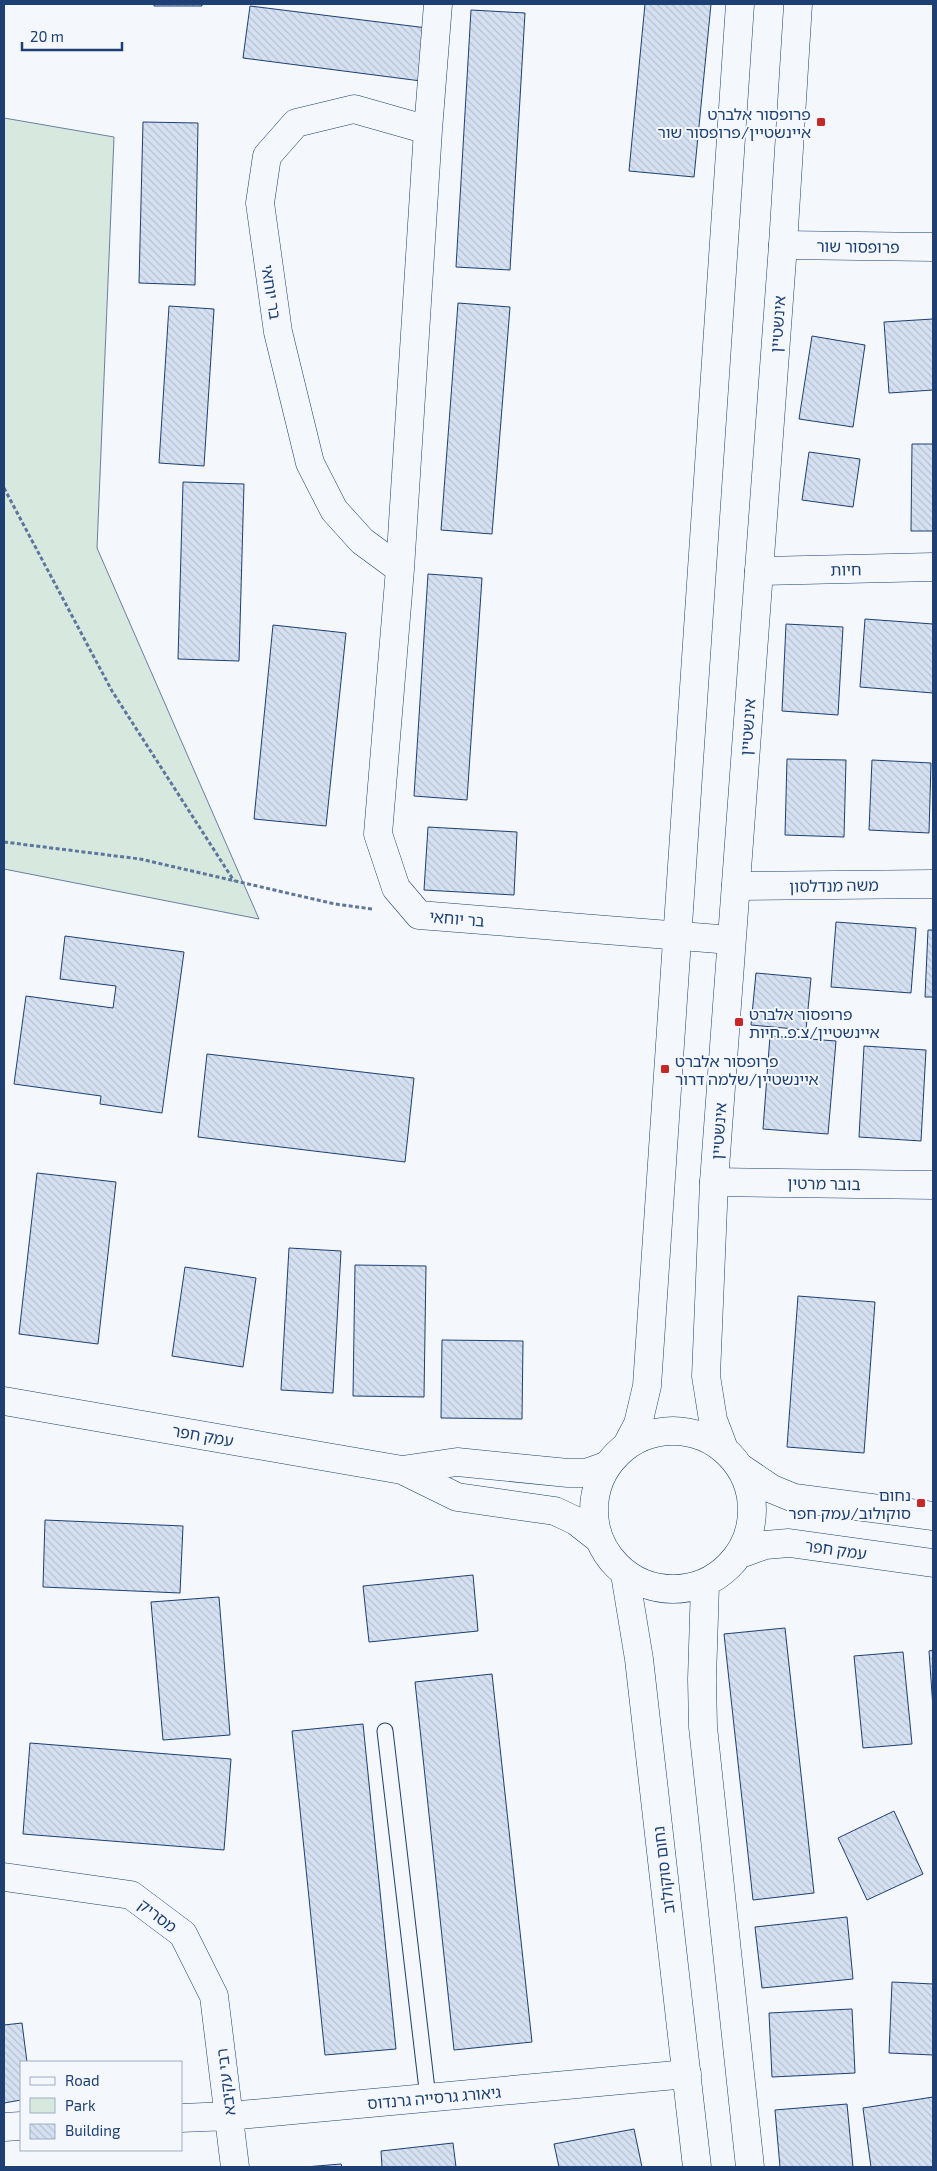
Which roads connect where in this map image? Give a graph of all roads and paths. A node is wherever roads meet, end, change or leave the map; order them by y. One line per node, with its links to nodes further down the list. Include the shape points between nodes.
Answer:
1 (438, 4): 4 (main road, בר יוחאי)
2 (740, 4): 16 (main road)
3 (798, 4): 5 (main road, אינשטיין)
4 (428, 130): 9 (main road, בר יוחאי); 9 (main road, בר יוחאי, via 354,109 296,124 267,156 260,203 278,332 310,463 340,516 362,541)
5 (783, 245): 6 (main road, פרופסור שור); 10 (main road, אינשטיין)
6 (933, 247)
7 (4, 488): 12 (path, via 112,691)
8 (933, 567): 10 (main road, חיות)
9 (400, 569): 15 (main road, בר יוחאי, via 378,834 396,888)
10 (759, 570): 14 (main road, אינשטיין)
11 (4, 842): 12 (path, via 140,859)
12 (234, 881): 15 (path, via 335,904)
13 (933, 884): 14 (main road, משה מנדלסון)
14 (736, 886): 17 (main road, אינשטיין)
15 (419, 915): 16 (main road, בר יוחאי)
16 (677, 936): 17 (main road, בר יוחאי); 21 (main road, via 647,1386 638,1424)
17 (732, 940): 18 (main road, אינשטיין)
18 (714, 1182): 19 (main road, בובר מרטין); 22 (main road, אינשטיין, via 706,1376 713,1420)
19 (933, 1185)
20 (4, 1401): 24 (main road, עמק חפר)
21 (627, 1445): 22 (main road, via 650,1434 677,1430 702,1436); 23 (main road)
22 (732, 1458): 25 (main road, via 772,1489 794,1498); 27 (main road, via 750,1490 753,1512 750,1533)
23 (606, 1466): 24 (main road, עמק חפר, via 586,1473 568,1473 457,1462); 26 (main road, via 596,1489 594,1514)
24 (402, 1470): 26 (main road, עמק חפר, via 457,1498 555,1511 576,1521)
25 (933, 1516)
26 (599, 1539): 29 (main road, via 614,1564)
27 (740, 1554): 28 (main road, עמק חפר, via 764,1545 789,1543); 30 (main road, via 724,1572)
28 (933, 1563)
29 (625, 1574): 30 (main road, via 664,1590 685,1590); 34 (main road, נחום סוקולוב, via 639,1660)
30 (705, 1584): 42 (main road, via 704,1727)
31 (385, 1731): 35 (lane)
32 (4, 1877): 33 (main road, מסריק, via 131,1895 183,1934)
33 (214, 1996): 36 (main road, רבי עקיבא)
34 (687, 2074): 35 (main road, גיאורג גרסייה גרנדוס); 41 (main road, נחום סוקולוב)
35 (428, 2098): 36 (main road, גיאורג גרסייה גרנדוס)
36 (229, 2116): 37 (main road, גיאורג גרסייה גרנדוס); 40 (main road, רבי עקיבא)
37 (182, 2118)
38 (4, 2126): 39 (main road)
39 (20, 2126)
40 (235, 2167)
41 (697, 2167)
42 (750, 2167)

